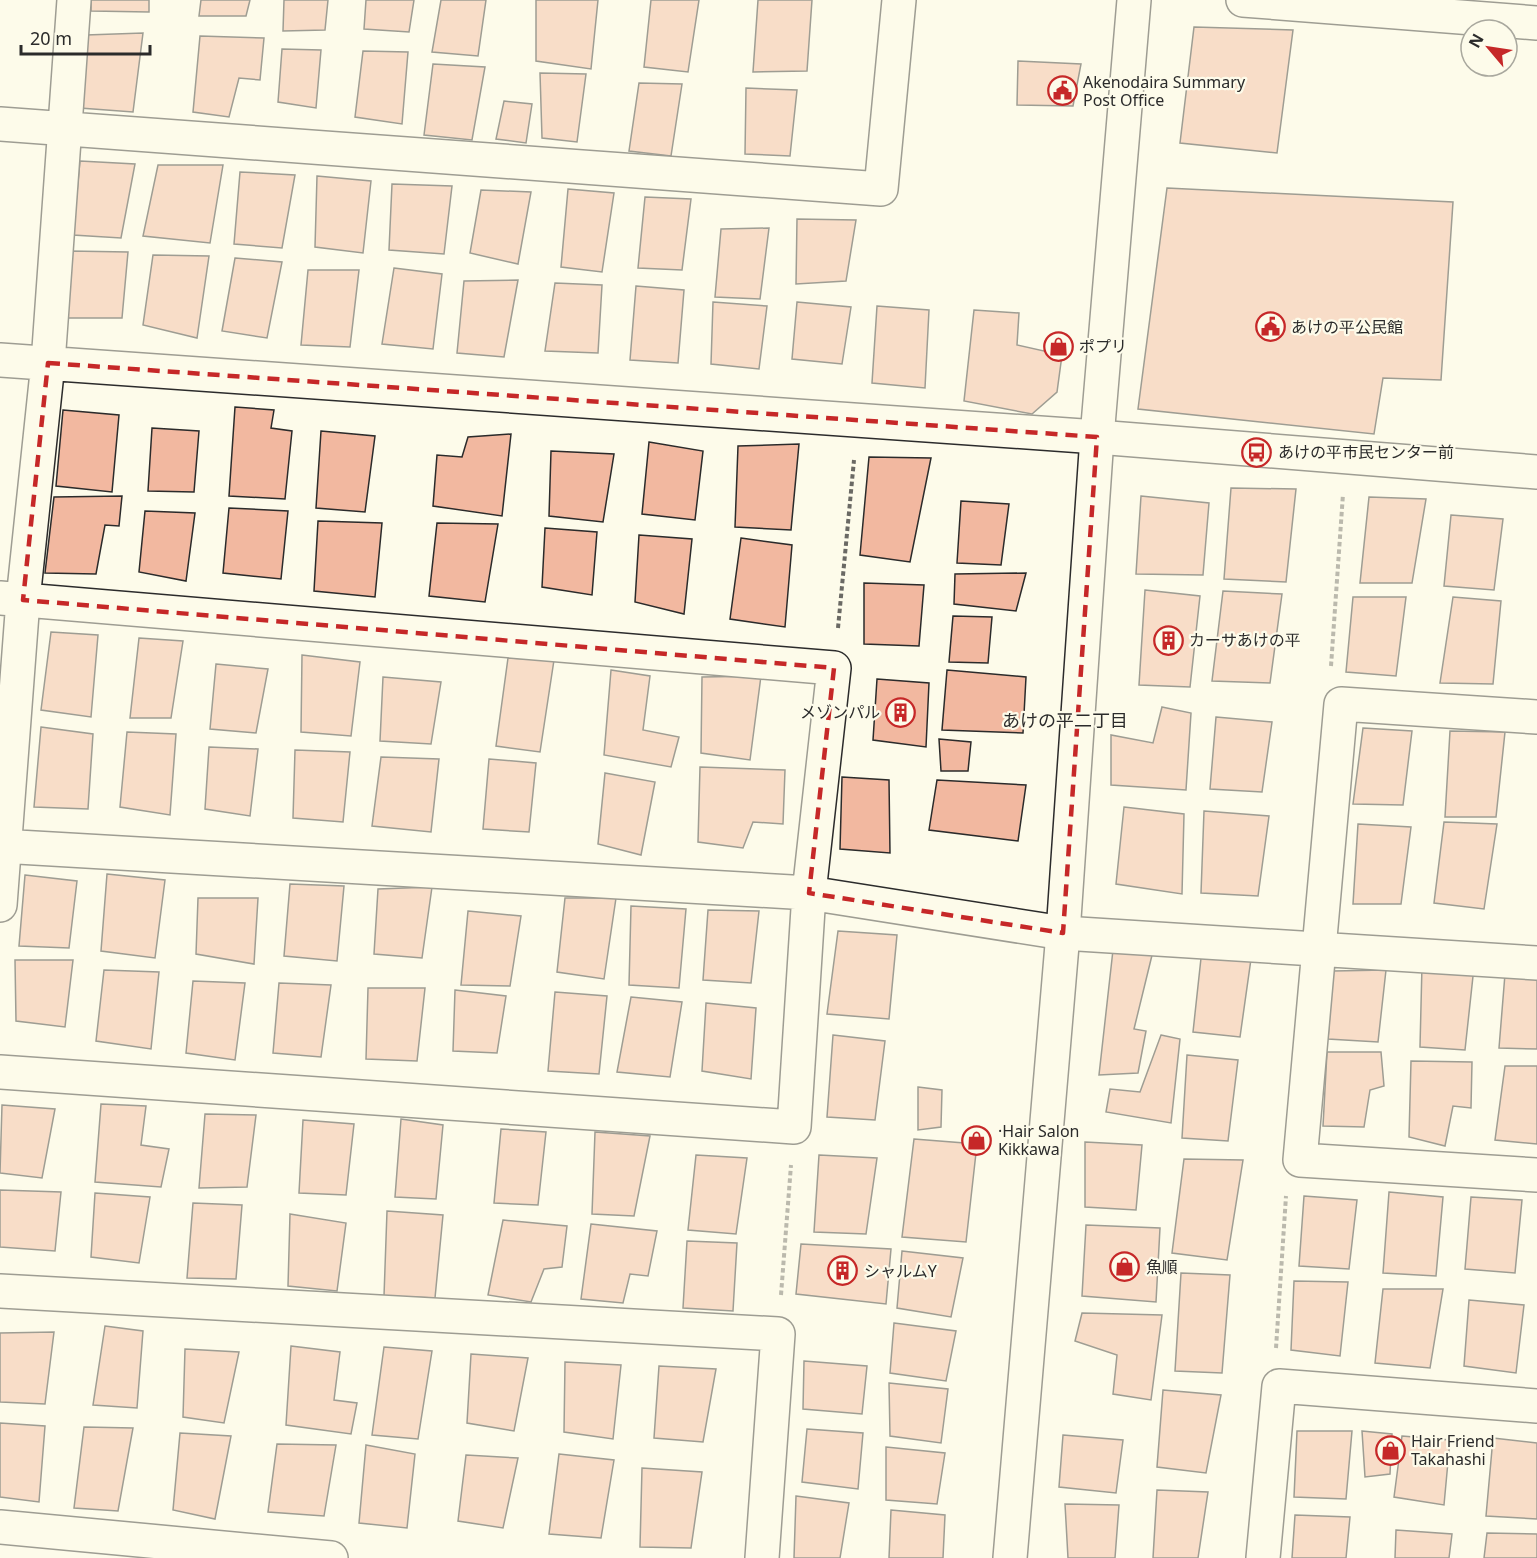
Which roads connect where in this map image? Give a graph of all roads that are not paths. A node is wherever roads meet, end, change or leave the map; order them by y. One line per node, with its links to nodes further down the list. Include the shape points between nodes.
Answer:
1 (74, 0): 7 (street)
2 (899, 0): 7 (street, via 881,189)
3 (1134, 0): 10 (street)
4 (1243, 0): 5 (street)
5 (1537, 23)
6 (0, 124): 7 (street)
7 (64, 129): 9 (street)
8 (0, 360): 9 (street)
9 (48, 363): 10 (street); 12 (street)
10 (1097, 437): 11 (street); 17 (street)
11 (1537, 472)
12 (12, 599): 14 (street); 15 (street, via 834,668)
13 (1537, 717): 18 (street, via 1341,704)
14 (2, 846): 15 (street); 16 (street)
15 (809, 893): 17 (street); 20 (street, via 794,1127)
16 (0, 905)
17 (1063, 933): 18 (street); 27 (street)
18 (1321, 948): 19 (street); 21 (street, via 1300,1160)
19 (1537, 963)
20 (0, 1072)
21 (1537, 1175)
22 (0, 1290): 26 (street, via 778,1334)
23 (1537, 1406): 28 (street, via 1279,1386)
24 (0, 1527): 25 (street)
25 (331, 1558)
26 (762, 1558)
27 (1010, 1558)
28 (1263, 1558)

